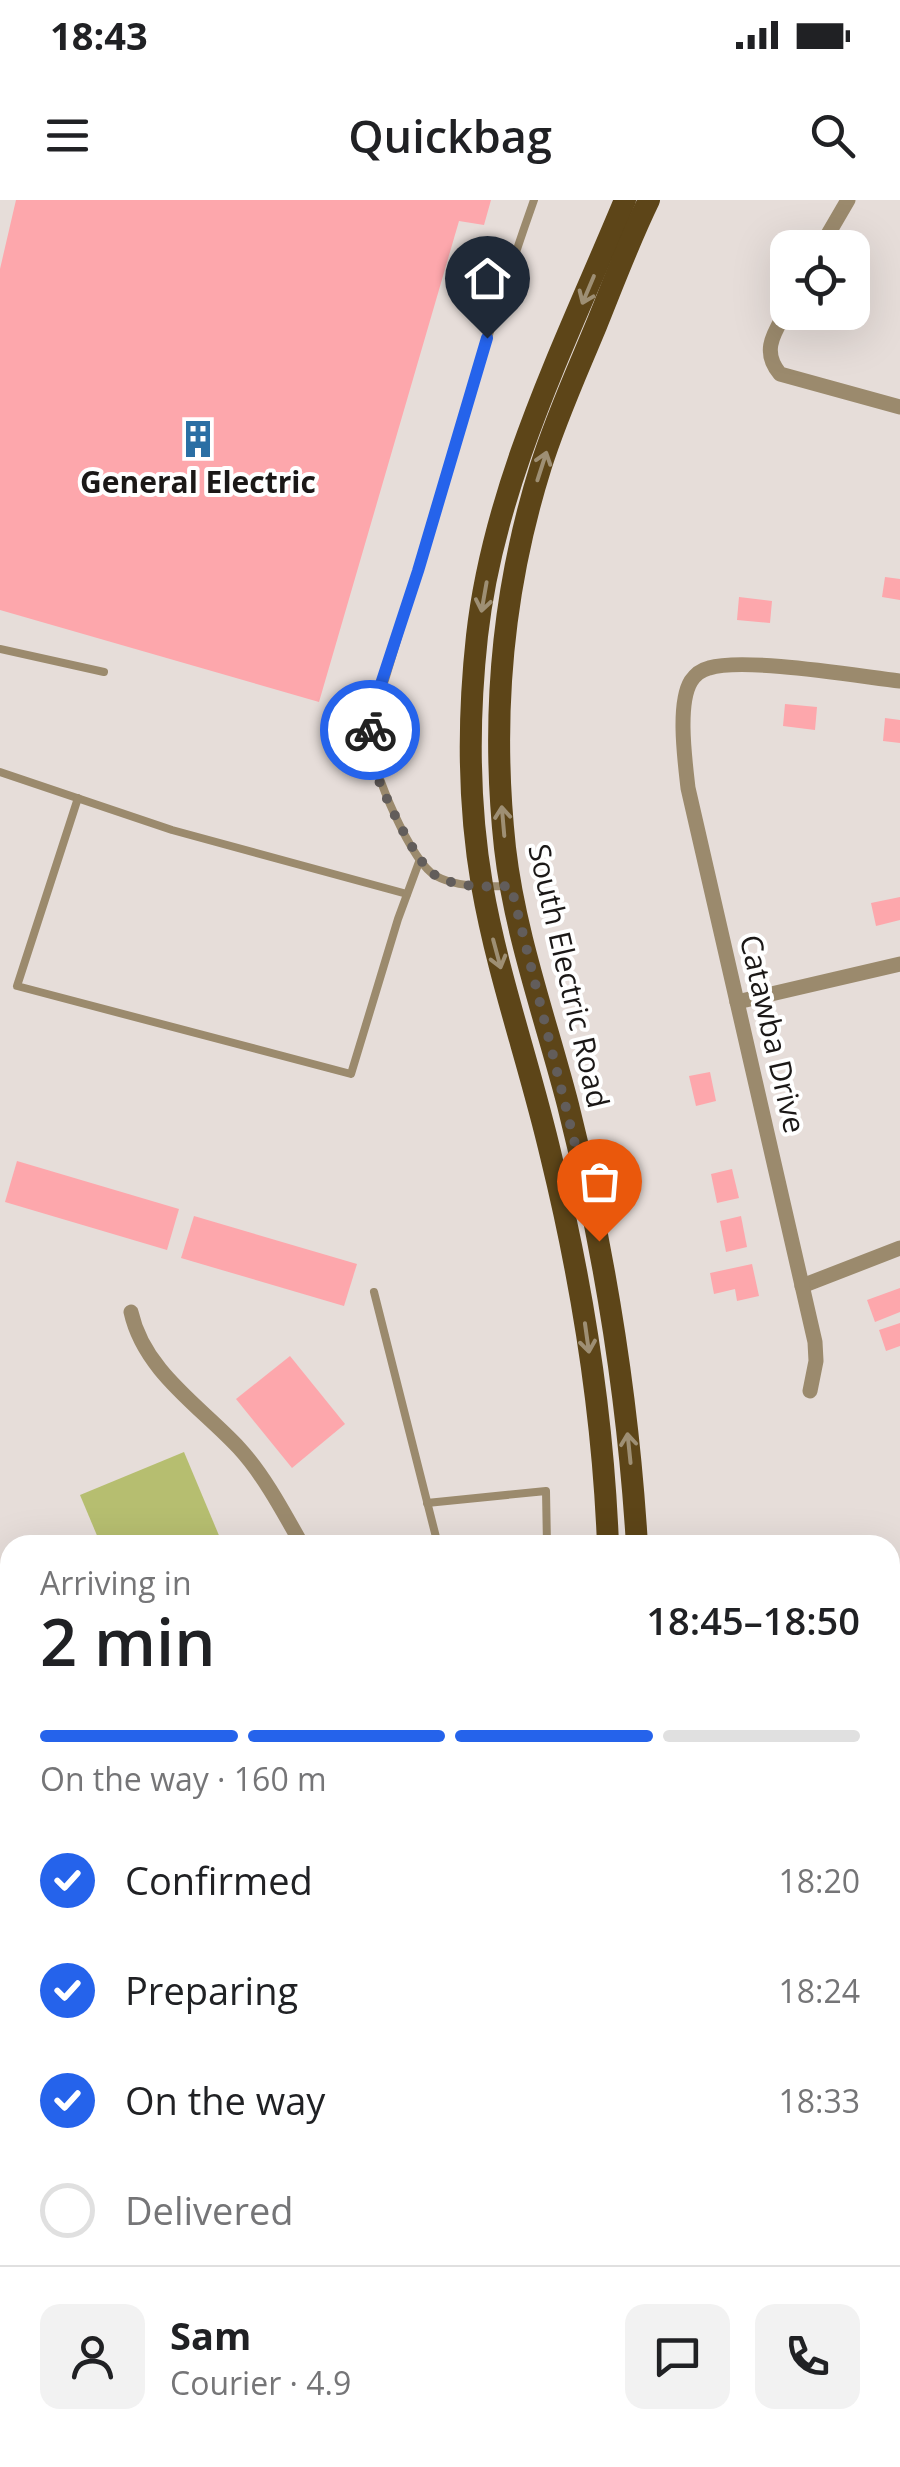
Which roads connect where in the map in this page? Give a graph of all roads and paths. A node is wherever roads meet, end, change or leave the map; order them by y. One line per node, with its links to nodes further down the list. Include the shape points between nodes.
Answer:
1 (534, 200): 13 (lane, via 371,720 375,770)
2 (625, 200): 15 (main road, South Electric Road, one-way to 15, via 520,456 488,574 470,736)
3 (648, 200): 14 (main road, South Electric Road, one-way to 3, via 499,725 512,580 562,406)
4 (848, 200): 5 (street)
5 (830, 230)
6 (776, 330): 7 (street, via 768,350 780,374)
7 (900, 407)
8 (0, 649): 9 (lane)
9 (104, 672)
10 (900, 681): 18 (street, Catawba Drive, via 714,666 699,672 688,688 688,788)
11 (0, 772): 12 (lane)
12 (78, 798): 16 (lane); 16 (lane, via 17,986 352,1074)
13 (419, 862): 15 (lane, via 436,876); 16 (lane)
14 (511, 886): 15 (lane); 29 (main road, South Electric Road, one-way to 14, via 604,1265)
15 (482, 887): 28 (main road, South Electric Road, one-way to 28, via 576,1268)
16 (407, 894)
17 (900, 964): 18 (street)
18 (737, 1002): 20 (street, Catawba Drive)
19 (900, 1248): 20 (street)
20 (802, 1286): 23 (street, Catawba Drive, via 815,1342)
21 (374, 1292): 24 (lane)
22 (131, 1312): 25 (street, via 154,1362 242,1451)
23 (810, 1390)
24 (427, 1503): 26 (lane); 27 (lane, via 546,1491)
25 (296, 1535)
26 (435, 1535)
27 (547, 1535)
28 (607, 1535)
29 (636, 1535)

